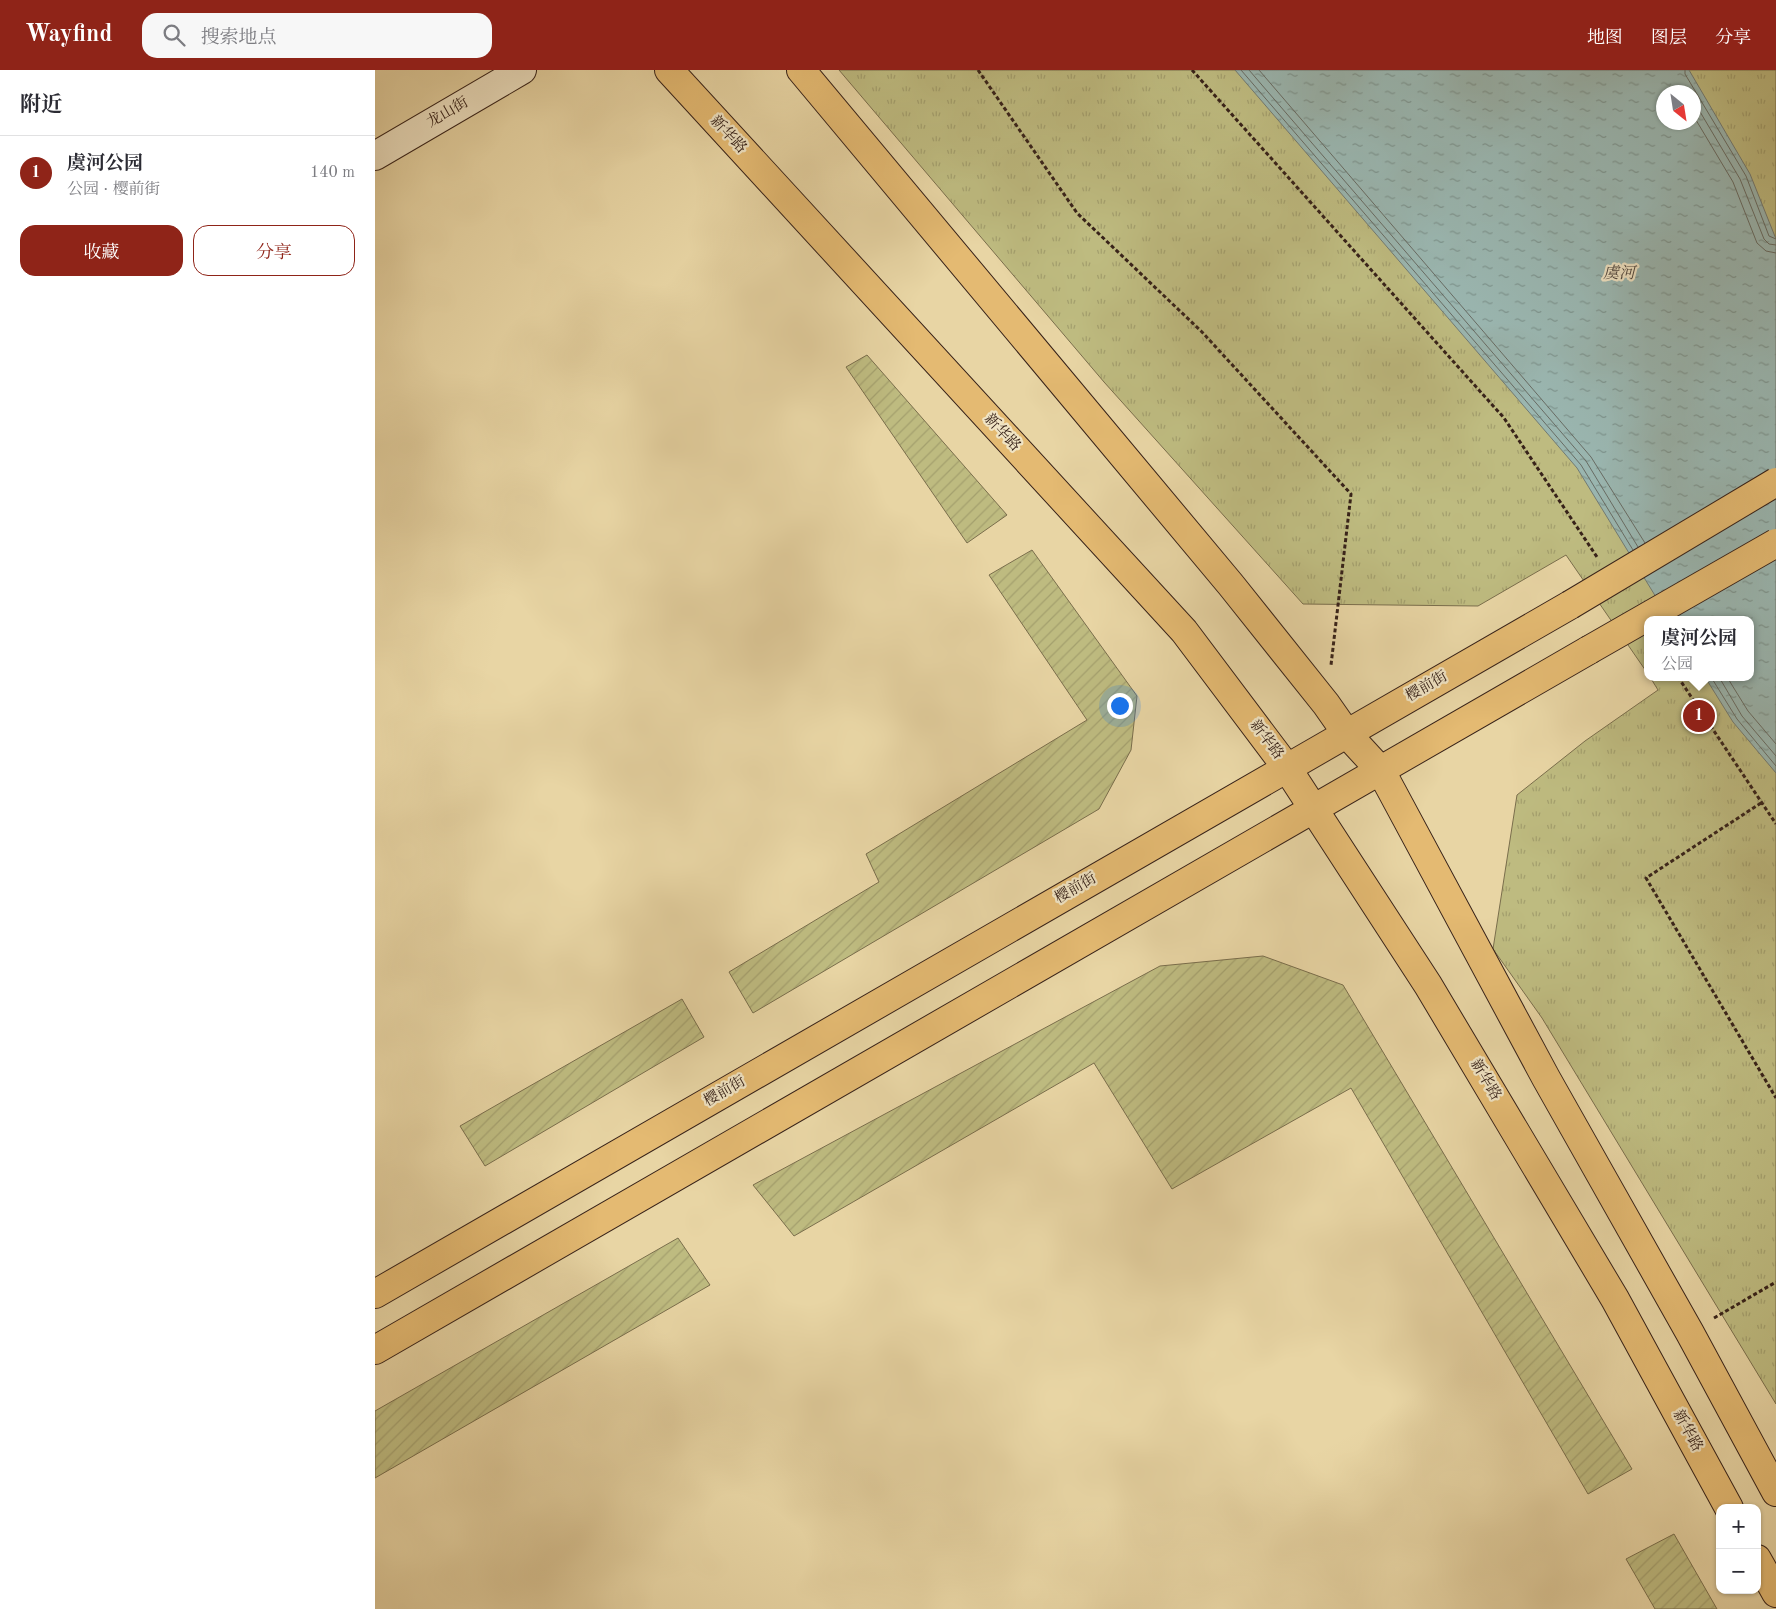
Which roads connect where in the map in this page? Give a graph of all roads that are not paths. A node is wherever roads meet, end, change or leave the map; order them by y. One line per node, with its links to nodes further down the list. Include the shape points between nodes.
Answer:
1 (522, 70): 4 (street, 龙山街)
2 (669, 70): 10 (main road, 新华路, via 1184,631)
3 (801, 70): 9 (main road, via 1231,585)
4 (375, 156)
5 (1776, 482): 9 (main road, 樱前街, bridge)
6 (1776, 543): 7 (main road, bridge)
7 (1648, 616)
8 (1644, 619): 11 (main road, bridge)
9 (1347, 734): 10 (main road, 樱前街); 11 (main road)
10 (1287, 768): 12 (main road, 新华路); 13 (main road, 樱前街)
11 (1381, 770): 12 (main road); 15 (main road, via 1546,1078)
12 (1314, 809): 14 (main road); 16 (main road, 新华路, via 1428,985 1605,1282)
13 (375, 1294)
14 (375, 1350)
15 (1776, 1492)
16 (1727, 1504)
17 (1761, 1566): 18 (main road)
18 (1776, 1593)

